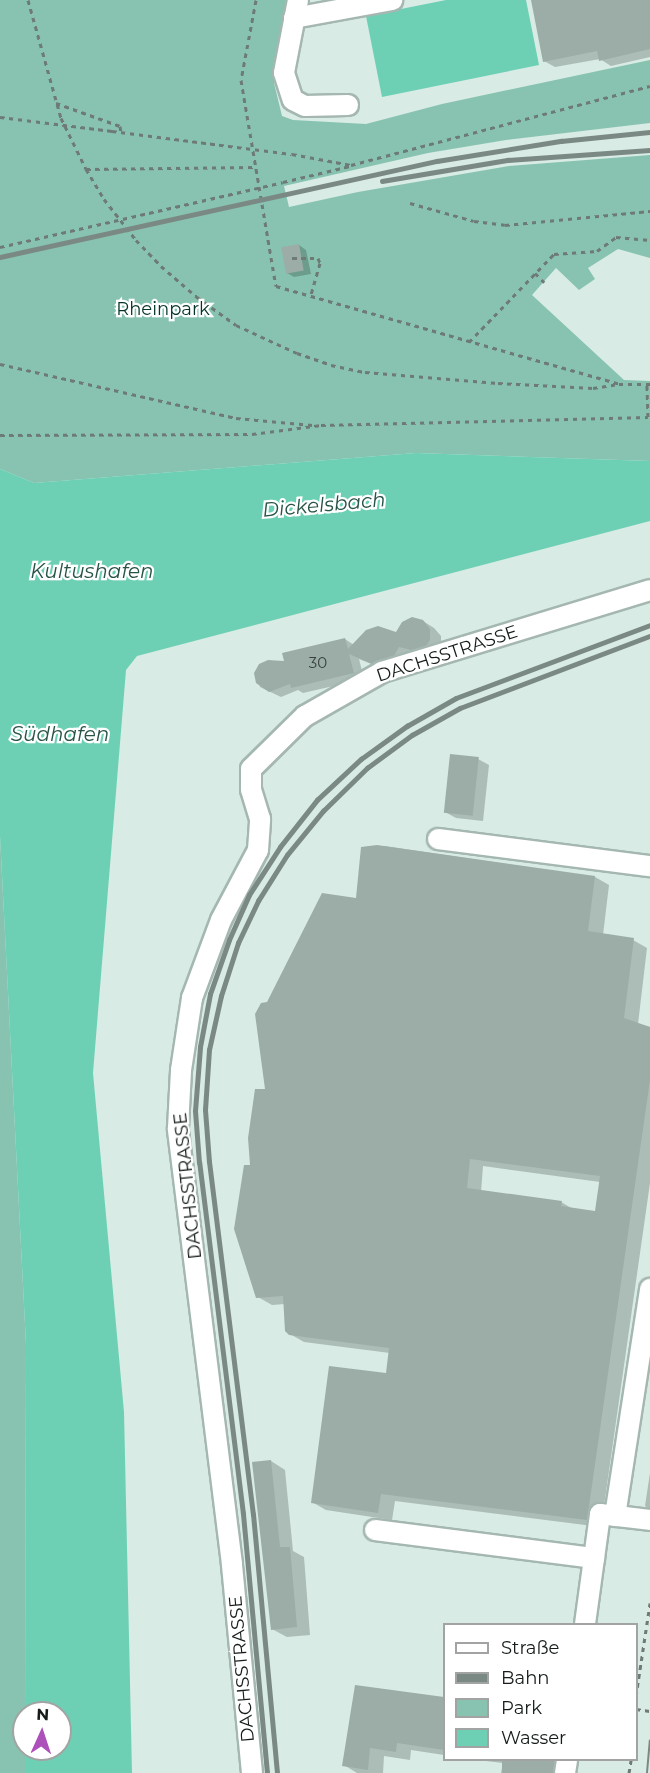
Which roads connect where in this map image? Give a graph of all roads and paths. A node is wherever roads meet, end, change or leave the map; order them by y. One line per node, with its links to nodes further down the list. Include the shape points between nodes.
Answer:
1 (28, 0): 6 (path)
2 (256, 0): 10 (path, via 242,75)
3 (392, 0): 4 (lane)
4 (296, 9): 7 (lane, via 284,73 293,100 304,106)
5 (650, 86): 11 (path)
6 (56, 103): 9 (path, via 120,126); 13 (path)
7 (348, 105)
8 (0, 117): 9 (path, bridge)
9 (121, 133): 10 (path)
10 (253, 150): 11 (path); 12 (path)
11 (351, 165): 17 (path, bridge)
12 (255, 167): 13 (path); 21 (path, via 276,286)
13 (86, 169): 24 (path, via 136,240 168,272 236,324 297,353 342,368 416,379 593,388)
14 (410, 203): 15 (path, via 474,221 506,225)
15 (650, 211)
16 (650, 240): 19 (path, via 616,237 597,251 554,254)
17 (0, 247)
18 (292, 258): 21 (path, via 318,258)
19 (535, 273): 20 (path); 22 (path)
20 (544, 282)
21 (311, 296): 22 (path)
22 (469, 342): 24 (path)
23 (0, 364): 26 (path, via 236,418)
24 (619, 384): 25 (path)
25 (648, 384): 26 (path, via 648,417)
26 (321, 425): 27 (path, via 252,434)
27 (0, 435)
28 (650, 591): 39 (lane, DACHSSTRASSE, via 382,672 305,716 251,769 251,789 260,819 258,850 221,920 192,999 181,1070 178,1128 232,1564)
29 (438, 839): 30 (lane)
30 (650, 866)
31 (650, 1289): 32 (lane)
32 (615, 1516): 33 (lane); 35 (lane, via 600,1514)
33 (650, 1520)
34 (375, 1530): 35 (lane)
35 (594, 1558): 37 (lane)
36 (650, 1603): 38 (path)
37 (585, 1623)
38 (638, 1683)
39 (252, 1773)

